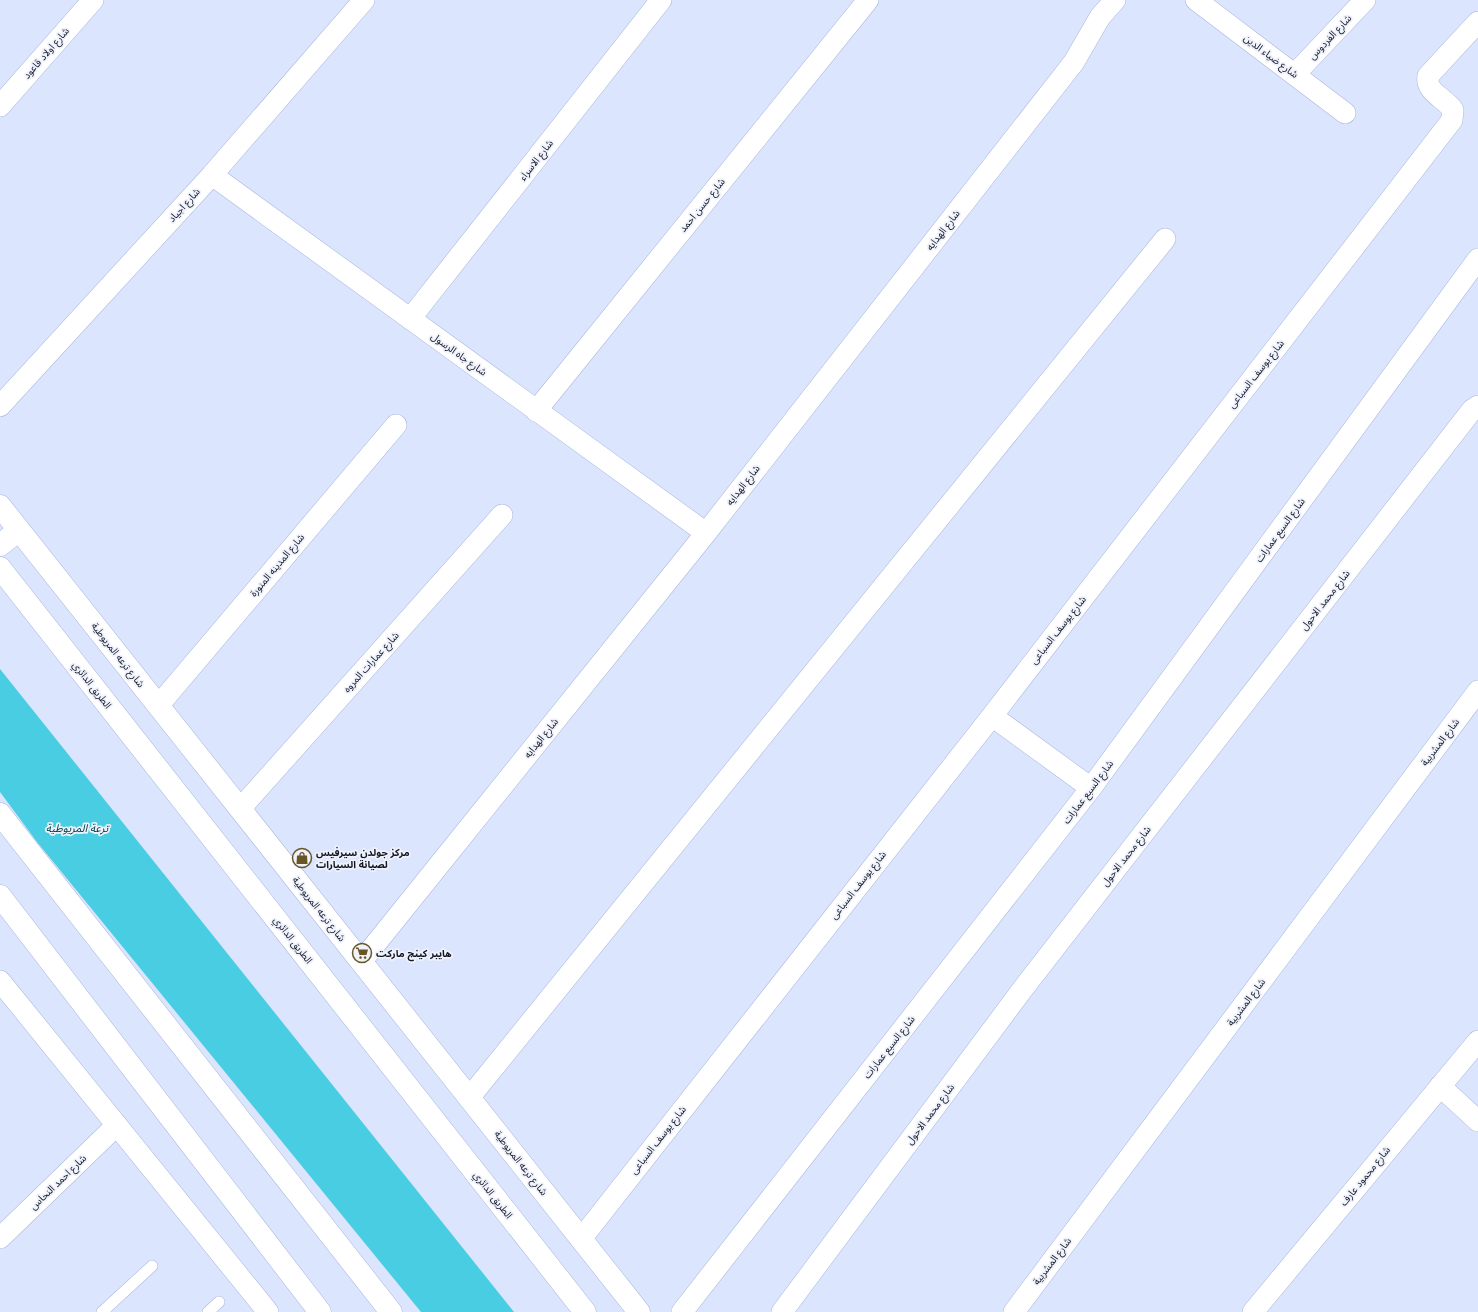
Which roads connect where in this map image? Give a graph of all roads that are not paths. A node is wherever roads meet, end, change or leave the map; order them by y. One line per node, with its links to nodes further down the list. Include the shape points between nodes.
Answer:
1 (93, 0): 10 (street, شارع اولاد قاعود)
2 (364, 0): 12 (street, شارع اجياد)
3 (661, 0): 15 (street, شارع الاسراء)
4 (868, 0): 18 (street, شارع حسن احمد)
5 (1115, 0): 23 (street, شارع الهدايه, via 1100,17 1074,62)
6 (1196, 0): 9 (street, شارع ضياء الدين)
7 (1365, 0): 9 (street, شارع الفردوس)
8 (1478, 22): 28 (street, شارع يوسف السباعى, via 1428,76 1428,85 1453,110 1452,120)
9 (1295, 74): 11 (street, شارع ضياء الدين)
10 (0, 106)
11 (1345, 113)
12 (212, 175): 15 (street, شارع جاه الرسول); 16 (street, شارع اجياد)
13 (1165, 239): 37 (street)
14 (1478, 259): 29 (street, شارع السبع عمارات)
15 (410, 319): 18 (street, شارع جاه الرسول)
16 (0, 406)
17 (1478, 406): 52 (street, شارع محمد الاحول, via 1472,410 1022,990)
18 (536, 411): 23 (street, شارع جاه الرسول)
19 (396, 425): 27 (street, شارع المدينه المنورة)
20 (0, 506): 22 (main road, شارع ترعه المريوطية)
21 (502, 515): 30 (street, شارع عمارات المروه)
22 (19, 530): 24 (main road); 27 (main road, شارع ترعه المريوطية)
23 (706, 533): 33 (street, شارع الهدايه)
24 (0, 545)
25 (0, 568): 49 (main road, الطريق الدائري)
26 (1478, 691): 53 (street, شارع المشربية)
27 (158, 706): 30 (main road, شارع ترعه المريوطية)
28 (992, 716): 29 (street); 41 (street, شارع يوسف السباعى)
29 (1091, 788): 51 (street, شارع السبع عمارات)
30 (240, 809): 33 (main road, شارع ترعه المريوطية)
31 (0, 814): 48 (main road)
32 (0, 896): 47 (main road)
33 (361, 962): 37 (main road, شارع ترعه المريوطية)
34 (0, 981): 39 (street)
35 (1478, 1042): 36 (street, شارع محمود عارف)
36 (1440, 1086): 38 (street); 54 (street, شارع محمود عارف)
37 (469, 1098): 41 (main road, شارع ترعه المريوطية)
38 (1478, 1121)
39 (117, 1125): 40 (street, شارع احمد النحاس); 46 (street)
40 (0, 1238)
41 (580, 1239): 50 (main road, شارع ترعه المريوطية)
42 (152, 1266): 44 (lane)
43 (219, 1302): 45 (lane)
44 (102, 1312)
45 (208, 1312)
46 (268, 1312)
47 (320, 1312)
48 (391, 1312)
49 (585, 1312)
50 (639, 1312)
51 (682, 1312)
52 (782, 1312)
53 (1014, 1312)
54 (1253, 1312)

